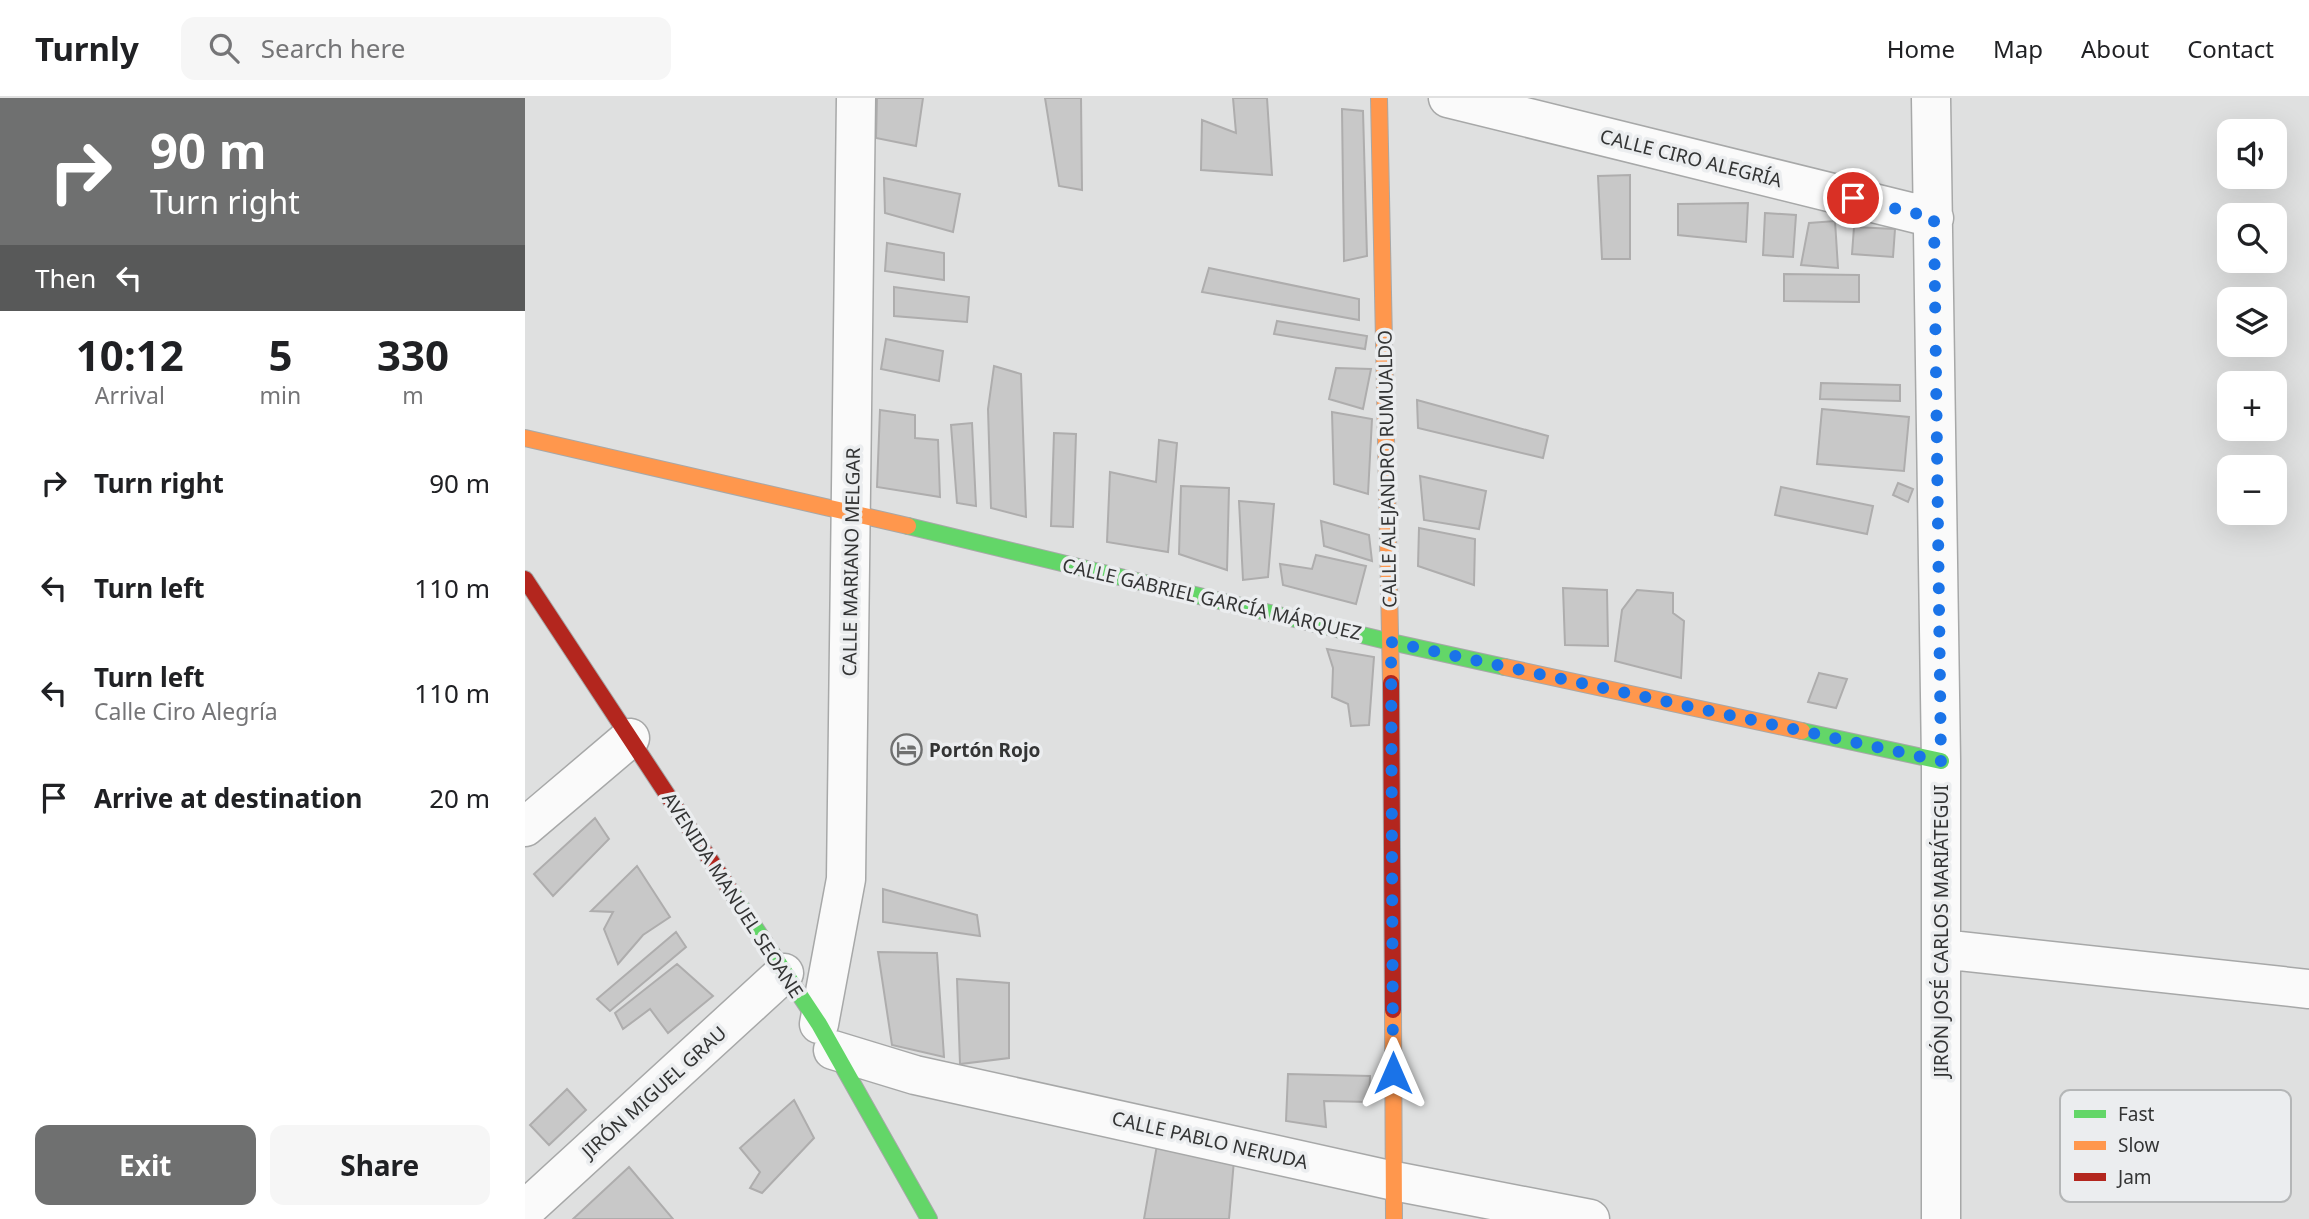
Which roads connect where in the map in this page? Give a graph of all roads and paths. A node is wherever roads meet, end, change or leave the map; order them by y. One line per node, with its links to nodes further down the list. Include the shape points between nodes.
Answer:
1 (856, 98): 7 (street, CALLE MARIANO MELGAR)
2 (1380, 98): 9 (street, CALLE ALEJANDRO RUMUALDO)
3 (1448, 98): 5 (street, CALLE CIRO ALEGRÍA)
4 (1931, 98): 5 (street, JIRÓN JOSÉ CARLOS MARIÁTEGUI)
5 (1934, 218): 11 (street, JIRÓN JOSÉ CARLOS MARIÁTEGUI)
6 (525, 438): 7 (street, CALLE GABRIEL GARCÍA MÁRQUEZ)
7 (852, 513): 9 (street, CALLE GABRIEL GARCÍA MÁRQUEZ); 16 (street, CALLE MARIANO MELGAR, via 846,879)
8 (525, 579): 10 (street, AVENIDA MANUEL SEOANE)
9 (1391, 642): 11 (street, CALLE GABRIEL GARCÍA MÁRQUEZ); 17 (street, CALLE ALEJANDRO RUMUALDO)
10 (630, 738): 12 (street); 14 (street, AVENIDA MANUEL SEOANE)
11 (1941, 761): 13 (street, JIRÓN JOSÉ CARLOS MARIÁTEGUI)
12 (525, 827)
13 (1941, 949): 15 (street); 22 (street, JIRÓN JOSÉ CARLOS MARIÁTEGUI)
14 (784, 973): 16 (street, AVENIDA MANUEL SEOANE); 18 (street, JIRÓN MIGUEL GRAU)
15 (2309, 989)
16 (826, 1037): 17 (street, CALLE PABLO NERUDA, via 915,1075); 19 (street, AVENIDA MANUEL SEOANE)
17 (1394, 1181): 20 (street, CALLE ALEJANDRO RUMUALDO); 21 (street, CALLE PABLO NERUDA)
18 (525, 1210)
19 (929, 1219)
20 (1394, 1219)
21 (1590, 1219)
22 (1941, 1219)

